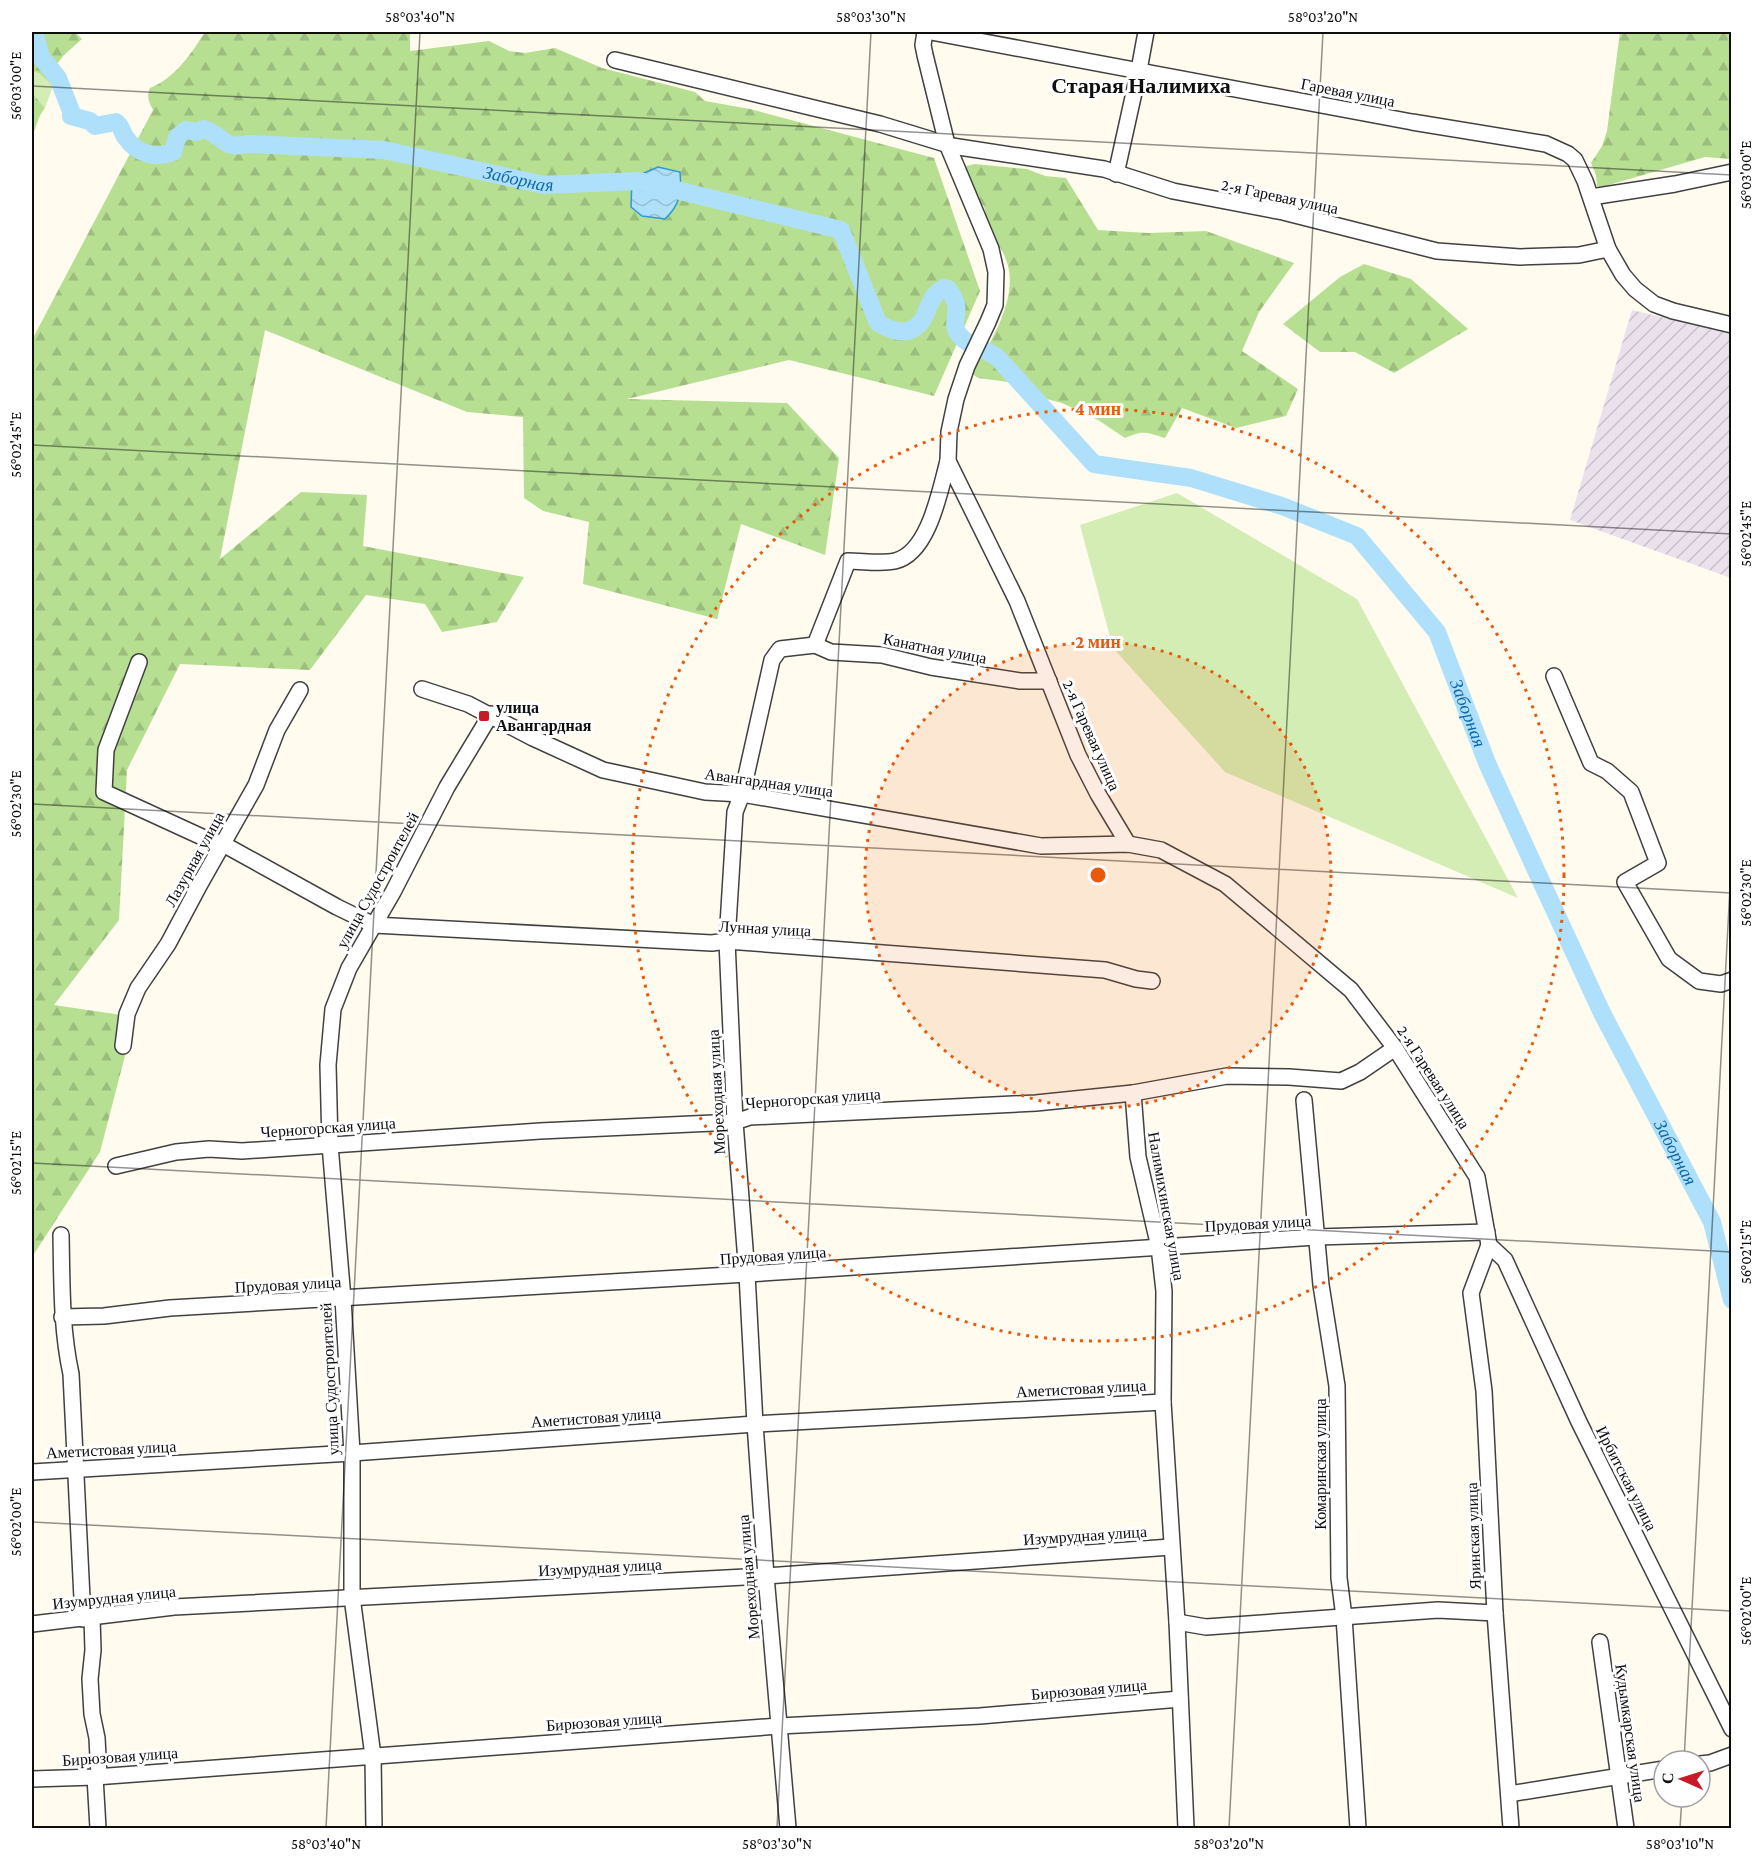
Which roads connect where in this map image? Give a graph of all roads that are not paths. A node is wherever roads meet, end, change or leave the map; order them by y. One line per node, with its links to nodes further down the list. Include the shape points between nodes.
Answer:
1 (926, 32): 6 (street, 2-я Гаревая улица, via 925,55)
2 (931, 32): 5 (street, Гаревая улица)
3 (1146, 32): 5 (street)
4 (615, 60): 6 (street)
5 (1139, 70): 8 (street); 9 (street, Гаревая улица, via 1546,144 1575,160)
6 (947, 144): 8 (street, 2-я Гаревая улица); 12 (street, 2-я Гаревая улица, via 991,249 996,283 992,313 958,392 949,432)
7 (1731, 172): 9 (street)
8 (1116, 174): 10 (street, 2-я Гаревая улица, via 1173,191 1283,212 1437,251 1520,257 1579,255)
9 (1591, 197): 10 (street, Гаревая улица)
10 (1608, 249): 11 (street, Гаревая улица, via 1623,275 1654,304)
11 (1731, 325)
12 (948, 461): 13 (street, via 930,524 915,549 896,561 848,561); 16 (street, 2-я Гаревая улица, via 1017,601)
13 (815, 645): 16 (street, Канатная улица, via 831,652 882,655 1020,681); 20 (street, Мореходная улица, via 780,649 772,660)
14 (139, 662): 21 (street, via 106,750 104,792)
15 (1554, 676): 25 (street, via 1591,763 1631,792 1658,863 1625,882 1669,959 1699,981 1720,984)
16 (1049, 681): 22 (street, 2-я Гаревая улица, via 1078,754)
17 (422, 689): 19 (street, Авангардная улица)
18 (300, 690): 21 (street, Лазурная улица, via 277,730 256,785)
19 (491, 714): 20 (street, Авангардная улица, via 603,770 705,792); 23 (street, улица Судостроителей, via 447,787)
20 (742, 794): 22 (street, Авангардная улица, via 1041,846); 24 (street, Мореходная улица, via 735,812)
21 (223, 844): 23 (street); 27 (street, Лазурная улица, via 168,944 138,987 127,1014)
22 (1128, 844): 28 (street, 2-я Гаревая улица, via 1161,850 1225,884 1351,990)
23 (374, 925): 24 (street, Лунная улица); 32 (street, улица Судостроителей, via 349,968 333,1009 328,1065)
24 (727, 941): 26 (street, Лунная улица, via 1105,970); 31 (street, Мореходная улица)
25 (1731, 980)
26 (1152, 981)
27 (123, 1046)
28 (1395, 1048): 29 (street, Черногорская улица, via 1341,1081 1227,1076); 36 (street, 2-я Гаревая улица, via 1476,1177)
29 (1133, 1093): 31 (street, Черногорская улица, via 750,1117); 37 (street, Налимихинская улица, via 1138,1157)
30 (1304, 1100): 35 (street, Комаринская улица)
31 (735, 1122): 32 (street, Черногорская улица); 38 (street, Мореходная улица)
32 (330, 1145): 33 (street, Черногорская улица, via 176,1152); 39 (street, улица Судостроителей)
33 (116, 1166)
34 (61, 1235): 40 (street)
35 (1316, 1237): 36 (street, Прудовая улица); 37 (street, Прудовая улица); 50 (street, Комаринская улица, via 1338,1386 1339,1578)
36 (1488, 1239): 49 (street, Яринская улица, via 1471,1293 1484,1391); 57 (street, Ирбитская улица, via 1505,1260 1579,1422)
37 (1159, 1247): 38 (street, Прудовая улица); 41 (street, Налимихинская улица, via 1164,1291)
38 (747, 1275): 39 (street, Прудовая улица); 42 (street, Мореходная улица)
39 (343, 1299): 40 (street, Прудовая улица); 43 (street, улица Судостроителей)
40 (62, 1317): 44 (street, via 70,1374)
41 (1163, 1402): 42 (street, Аметистовая улица); 46 (street, Налимихинская улица)
42 (754, 1424): 43 (street, Аметистовая улица); 47 (street, Мореходная улица)
43 (352, 1453): 44 (street, Аметистовая улица); 48 (street, улица Судостроителей)
44 (75, 1469): 45 (street, Аметистовая улица); 51 (street)
45 (32, 1472)
46 (1171, 1547): 47 (street, Изумрудная улица); 52 (street, Налимихинская улица)
47 (766, 1576): 48 (street, Изумрудная улица); 56 (street, Мореходная улица)
48 (352, 1597): 51 (street, Изумрудная улица, via 174,1607); 59 (street, улица Судостроителей)
49 (1495, 1613): 50 (street, via 1438,1610); 65 (street, Яринская улица)
50 (1344, 1617): 52 (street, via 1206,1627); 70 (street, Комаринская улица)
51 (87, 1619): 53 (street, Изумрудная улица); 63 (street, via 93,1650 90,1679 98,1738)
52 (1177, 1622): 55 (street, Налимихинская улица)
53 (32, 1624)
54 (1600, 1642): 62 (street, Кудымкарская улица)
55 (1180, 1700): 56 (street, Бирюзовая улица, via 980,1716); 69 (street, Налимихинская улица)
56 (779, 1726): 59 (street, Бирюзовая улица); 68 (street, Мореходная улица)
57 (1731, 1729)
58 (1731, 1755): 60 (street)
59 (373, 1756): 63 (street, Бирюзовая улица); 67 (street, улица Судостроителей)
60 (1712, 1762)
61 (1652, 1771): 62 (street)
62 (1619, 1775): 65 (street); 72 (street, Кудымкарская улица)
63 (97, 1777): 64 (street, Бирюзовая улица); 66 (street)
64 (32, 1779)
65 (1509, 1794): 71 (street, Яринская улица)
66 (98, 1828)
67 (374, 1828)
68 (788, 1828)
69 (1186, 1828)
70 (1358, 1828)
71 (1511, 1828)
72 (1626, 1828)

